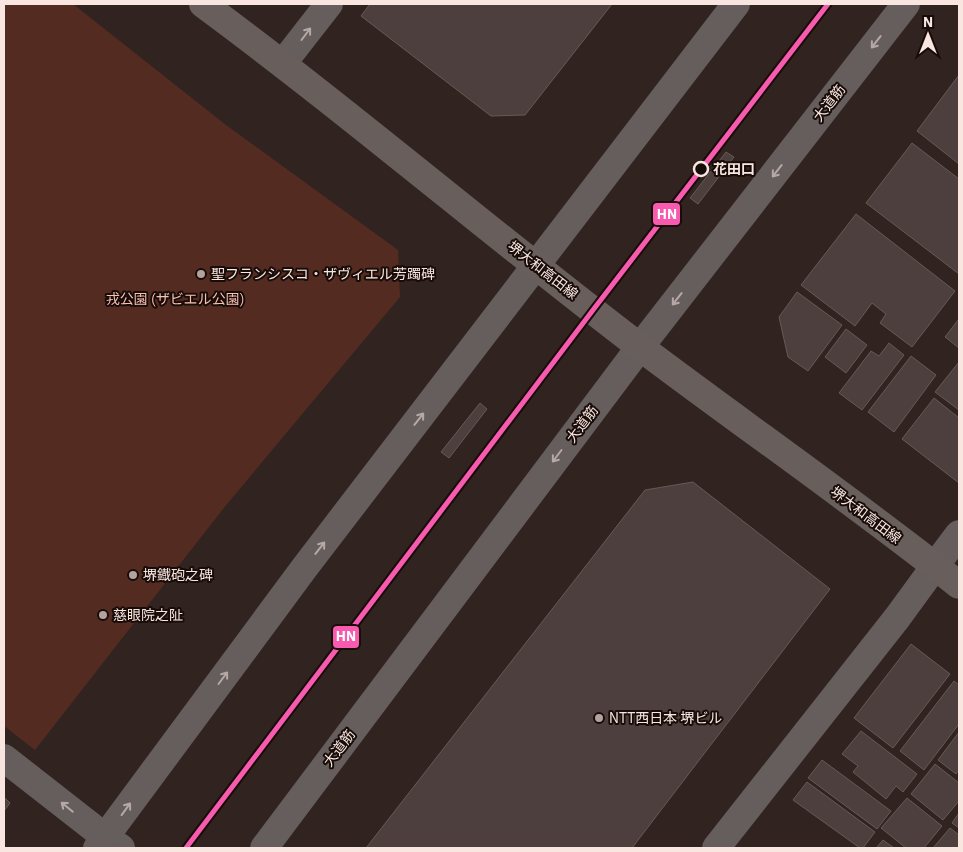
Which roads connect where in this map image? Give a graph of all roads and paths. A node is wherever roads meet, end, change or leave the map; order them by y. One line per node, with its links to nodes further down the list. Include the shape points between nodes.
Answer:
1 (203, 4): 5 (main road, 堺大和高田線)
2 (329, 4): 5 (street, one-way to 2)
3 (736, 4): 6 (street)
4 (906, 4): 7 (street, 大道筋, one-way to 7)
5 (283, 63): 6 (main road, 堺大和高田線, via 474,218)
6 (538, 265): 7 (main road, 堺大和高田線); 12 (street, one-way to 6, via 306,567)
7 (640, 347): 9 (main road, 堺大和高田線); 13 (street, 大道筋, one-way to 13)
8 (959, 534): 9 (street)
9 (935, 566): 10 (main road, 堺大和高田線); 14 (street)
10 (959, 585)
11 (4, 758): 12 (street, one-way to 11)
12 (108, 845)
13 (264, 848)
14 (716, 848)

